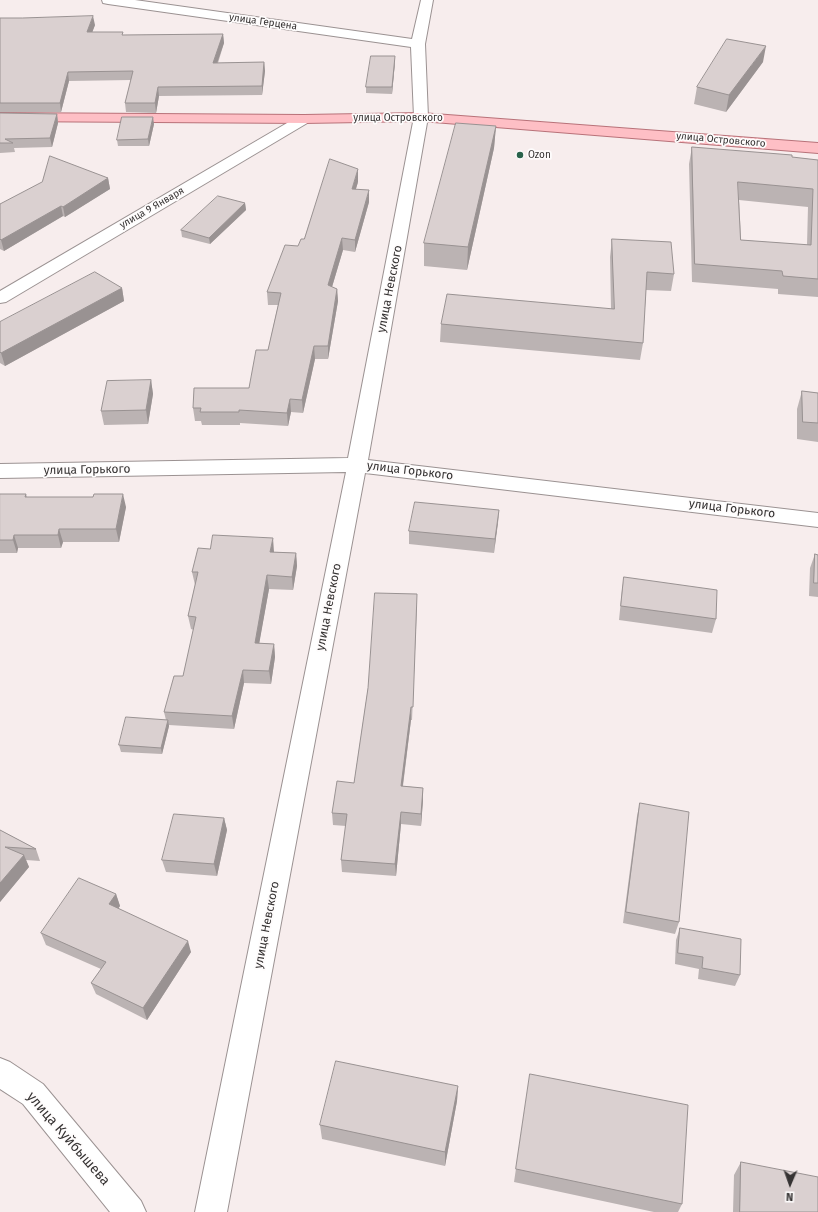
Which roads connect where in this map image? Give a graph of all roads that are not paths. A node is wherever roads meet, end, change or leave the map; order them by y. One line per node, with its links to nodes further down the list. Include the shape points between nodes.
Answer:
1 (108, 0): 3 (street, улица Герцена)
2 (427, 0): 3 (street, улица Невского)
3 (418, 44): 5 (street, улица Невского)
4 (0, 117): 6 (main road, улица Островского)
5 (421, 117): 6 (main road, улица Островского); 7 (main road, улица Островского); 9 (street, улица Невского)
6 (304, 119): 8 (street, улица 9 Января)
7 (818, 148)
8 (0, 298)
9 (357, 465): 10 (street, улица Горького); 11 (street, улица Горького); 14 (street, улица Невского)
10 (0, 471)
11 (818, 520)
12 (0, 1072): 13 (street, улица Куйбышева, via 33,1094)
13 (130, 1212)
14 (211, 1212)

